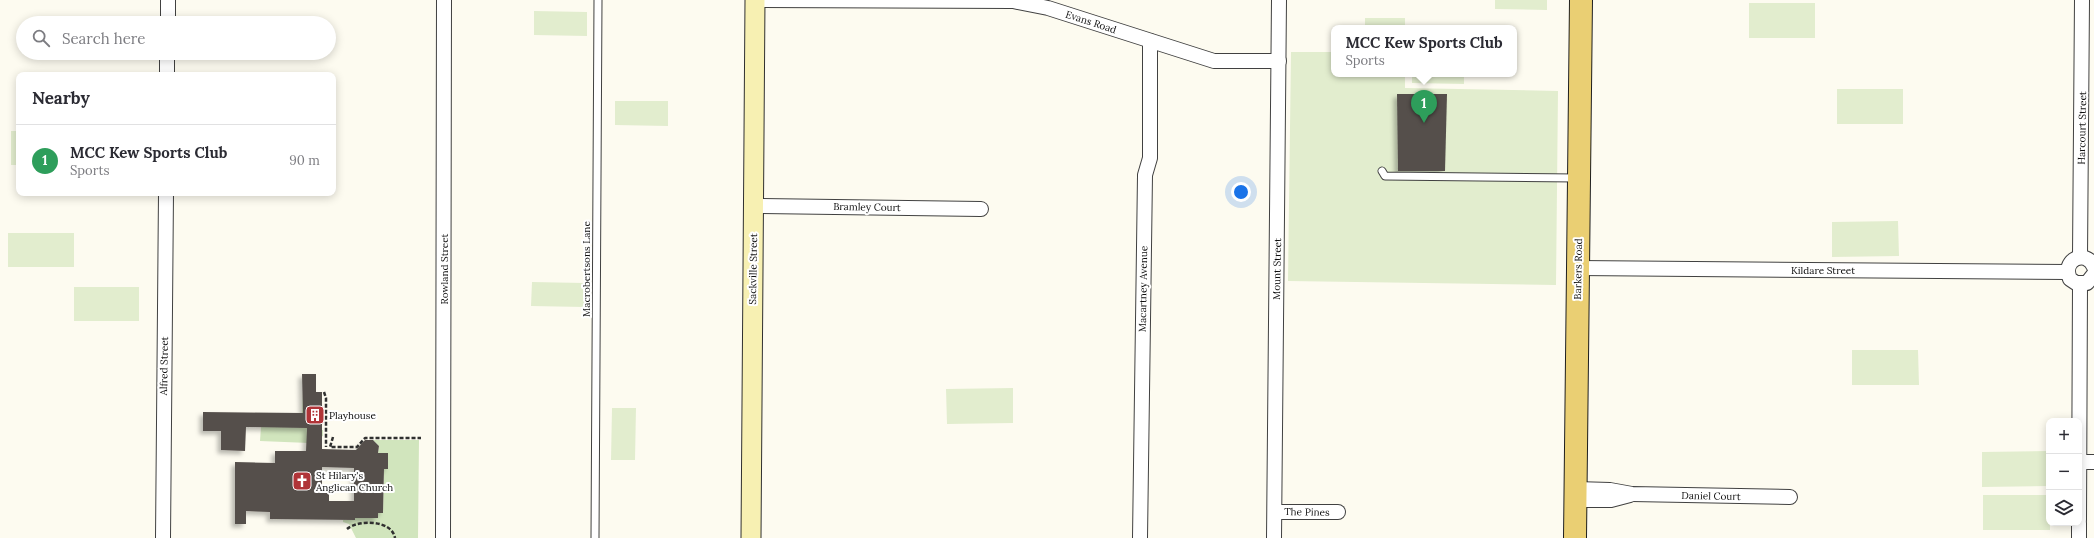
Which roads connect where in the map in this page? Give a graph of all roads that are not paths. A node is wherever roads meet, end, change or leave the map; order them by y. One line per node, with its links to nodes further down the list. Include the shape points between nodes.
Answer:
1 (168, 0): 8 (street)
2 (444, 0): 33 (street, Rowland Street)
3 (598, 0): 34 (lane, Macrobertsons Lane)
4 (755, 0): 9 (street, Evans Road, via 1013,1 1048,8); 17 (street, Sackville Street)
5 (1280, 0): 11 (street, Mount Street)
6 (1581, 0): 15 (main road, Barkers Road)
7 (2082, 0): 13 (street, Harcourt Street)
8 (168, 16)
9 (1150, 41): 11 (street, Evans Road, via 1217,61); 36 (street, Macartney Avenue, via 1150,158 1145,175)
10 (167, 60): 12 (street)
11 (1279, 61): 29 (street, Mount Street)
12 (167, 72)
13 (2088, 101): 19 (street, Harcourt Street)
14 (1382, 171): 15 (lane, via 1385,176)
15 (1579, 178): 21 (main road, Barkers Road)
16 (166, 196): 32 (street, Alfred Street)
17 (754, 206): 18 (street, Bramley Court); 35 (street, Sackville Street)
18 (980, 209)
19 (2080, 257): 20 (street, via 2087,258); 22 (street, via 2070,262)
20 (2094, 266)
21 (1578, 268): 22 (street, Kildare Street); 26 (main road, Barkers Road)
22 (2067, 272): 24 (street, via 2070,279)
23 (2094, 274): 24 (street, via 2087,283)
24 (2080, 284): 25 (street)
25 (2087, 462): 28 (street)
26 (1576, 495): 27 (street, Daniel Court, via 1611,500 1632,494); 38 (main road, Barkers Road)
27 (1790, 497)
28 (2082, 498)
29 (1275, 512): 30 (street, The Pines); 37 (street, Mount Street)
30 (1338, 512)
31 (2079, 526): 39 (street)
32 (163, 538)
33 (443, 538)
34 (595, 538)
35 (750, 538)
36 (1140, 538)
37 (1274, 538)
38 (1575, 538)
39 (2079, 538)

